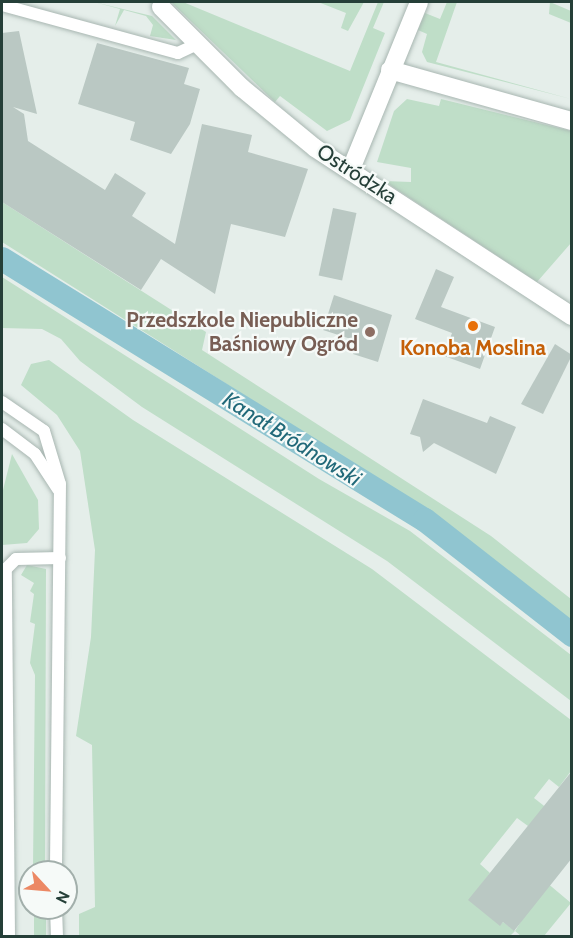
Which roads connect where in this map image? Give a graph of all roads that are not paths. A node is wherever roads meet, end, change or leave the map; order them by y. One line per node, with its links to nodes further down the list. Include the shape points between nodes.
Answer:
1 (419, 2): 5 (street)
2 (2, 5): 4 (lane, via 178,53)
3 (161, 8): 4 (street, Ostródzka)
4 (197, 44): 7 (street, Ostródzka, via 252,97)
5 (390, 70): 6 (street); 7 (street)
6 (572, 121)
7 (351, 169): 8 (street, Ostródzka)
8 (572, 316)
9 (2, 402): 11 (lane, via 31,418 48,438)
10 (2, 429): 11 (lane, via 42,462)
11 (61, 508): 12 (lane)
12 (60, 558): 13 (lane); 15 (lane, via 16,559 6,568)
13 (56, 860)
14 (56, 920): 16 (lane)
15 (9, 936)
16 (57, 936)

